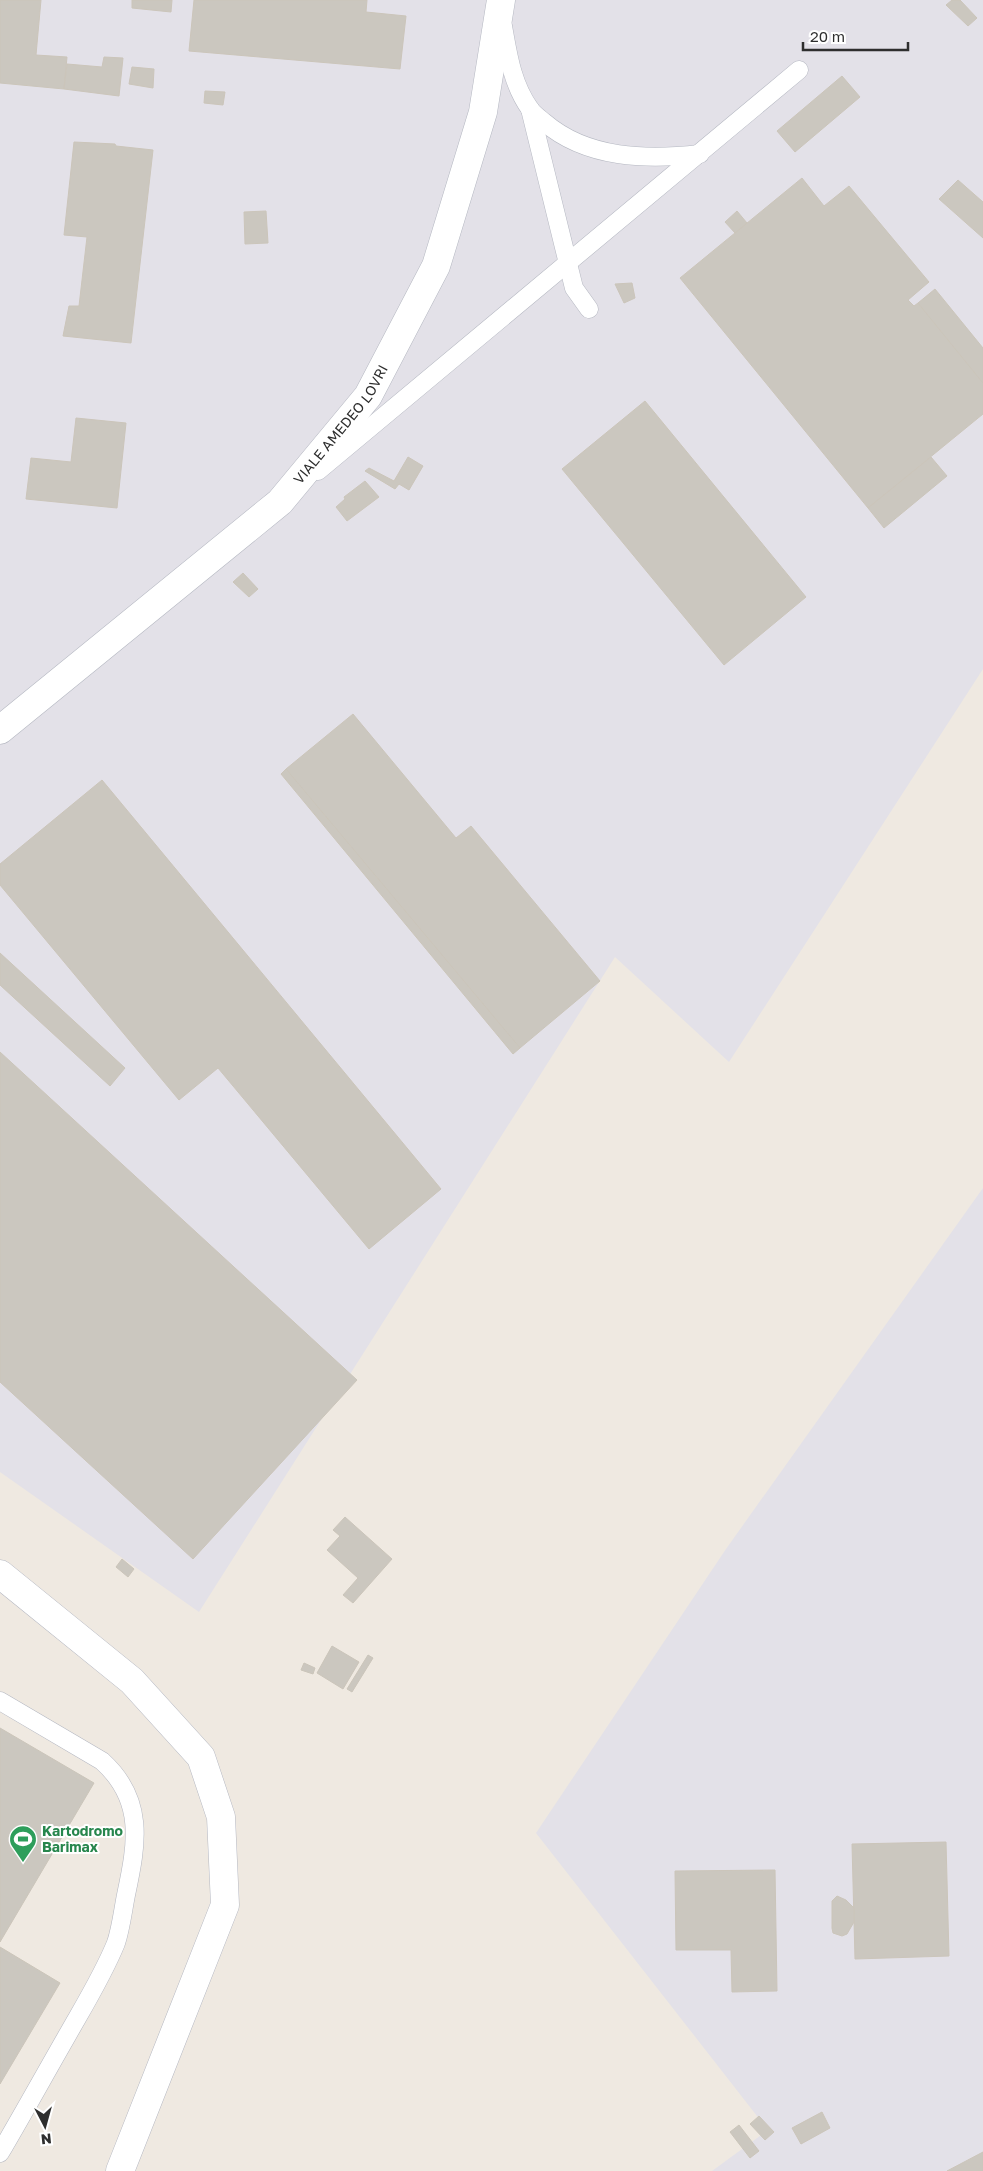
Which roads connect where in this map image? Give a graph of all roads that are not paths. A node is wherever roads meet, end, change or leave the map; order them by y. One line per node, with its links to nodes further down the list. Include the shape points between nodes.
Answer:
1 (500, 4): 3 (lane, via 512,73); 7 (street, VIALE AMEDEO LOVRI, via 483,112 436,266 368,396)
2 (799, 70): 4 (lane)
3 (530, 109): 4 (lane, via 554,131 584,146 623,156 664,158); 5 (lane)
4 (700, 154): 5 (lane)
5 (568, 264): 6 (lane, via 574,288); 7 (lane)
6 (589, 309)
7 (280, 502): 8 (street, VIALE AMEDEO LOVRI)
8 (0, 730)
9 (0, 1574): 12 (street, via 132,1681 200,1758 221,1817 225,1905)
10 (0, 1702): 11 (lane, via 102,1761 114,1772 122,1784 134,1818 136,1835 135,1854 116,1941 102,1976)
11 (0, 2153)
12 (120, 2171)

